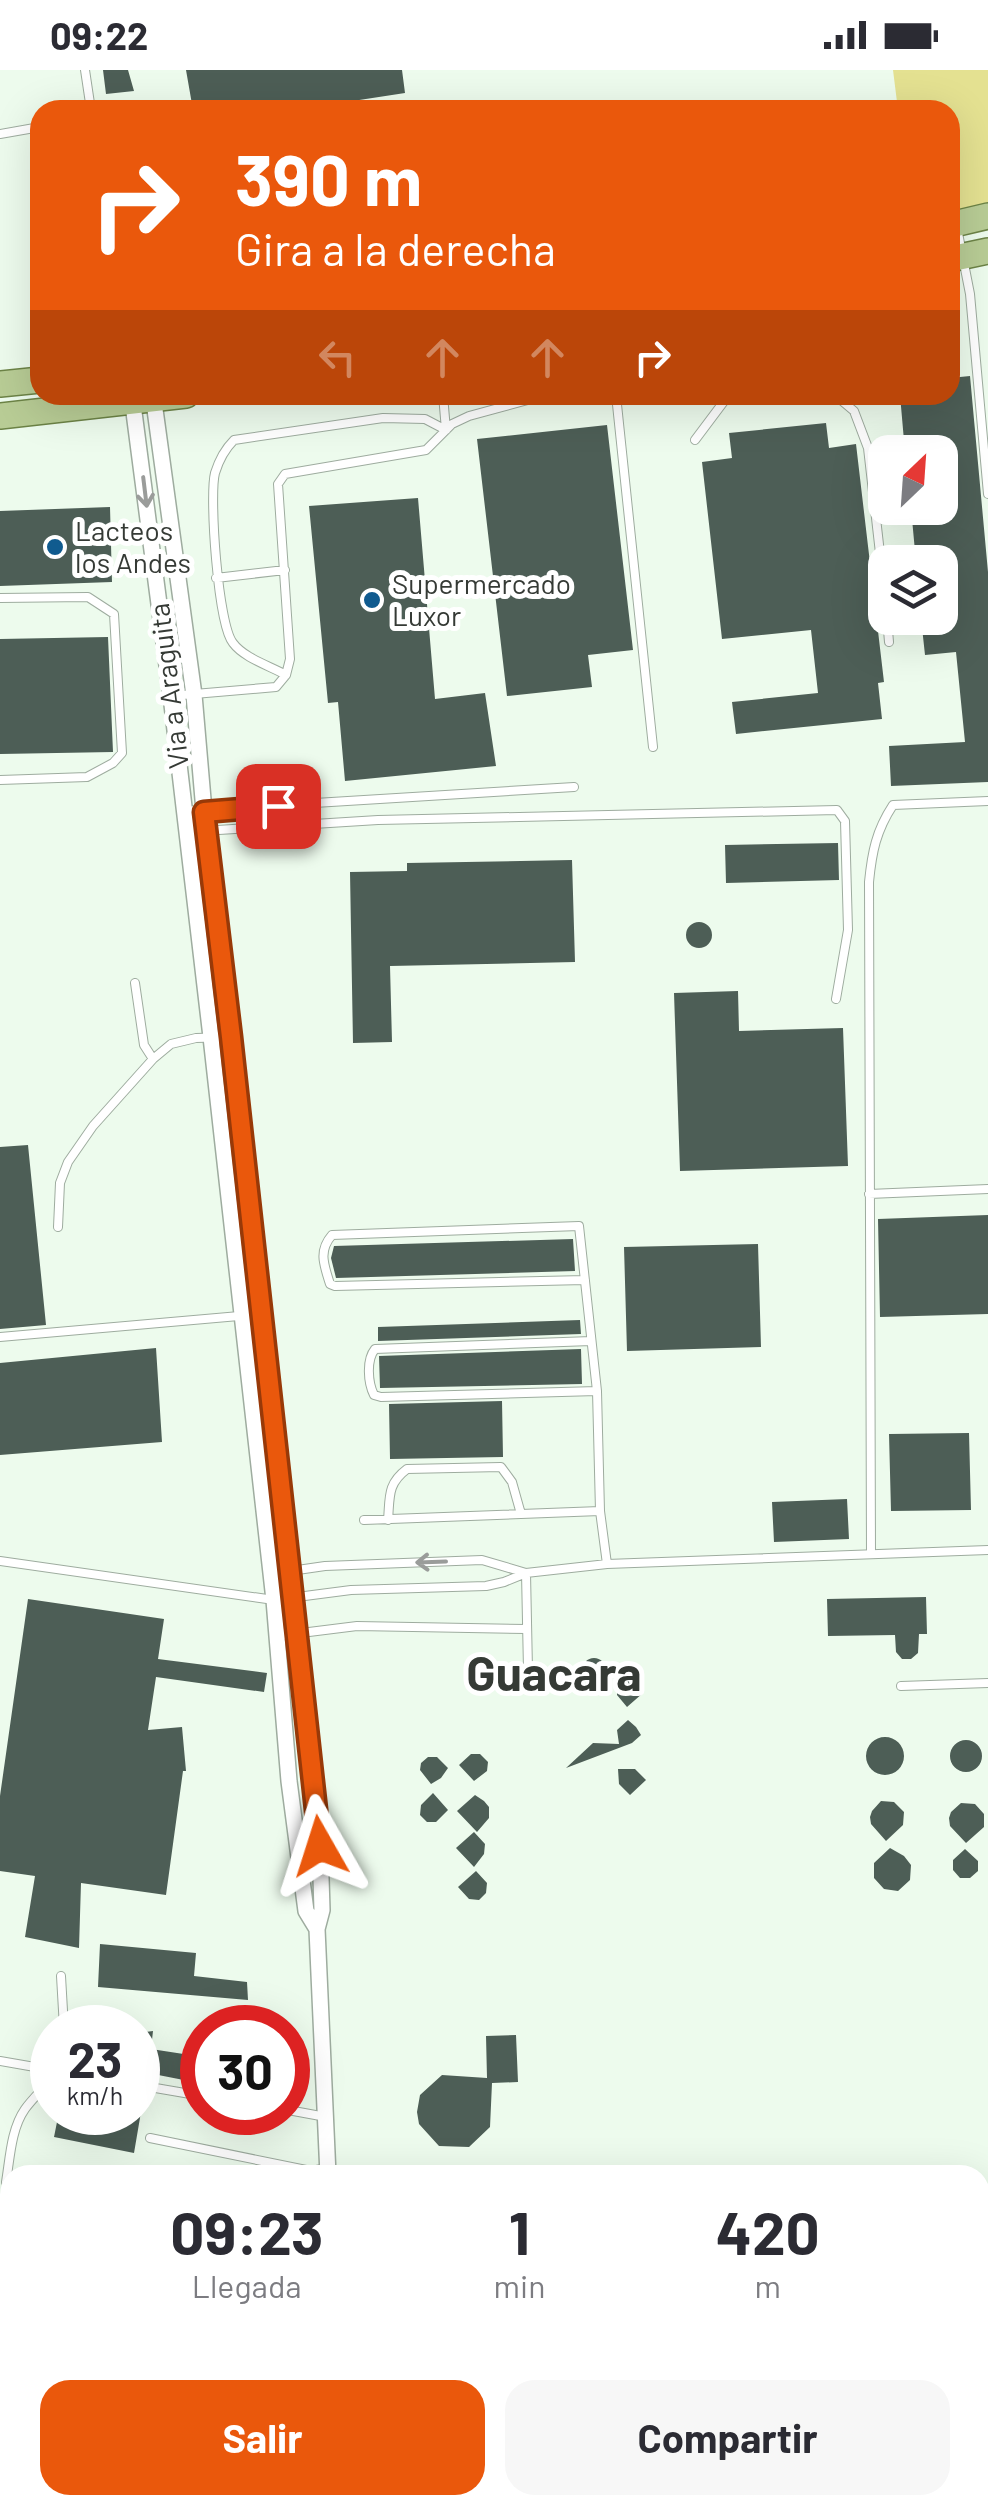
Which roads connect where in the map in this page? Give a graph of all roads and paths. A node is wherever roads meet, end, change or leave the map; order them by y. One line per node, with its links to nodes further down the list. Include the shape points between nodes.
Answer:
1 (85, 70): 2 (lane)
2 (89, 100)
3 (30, 129): 4 (lane)
4 (0, 134)
5 (988, 216): 6 (main road)
6 (960, 222)
7 (988, 251): 8 (main road)
8 (960, 257)
9 (960, 268): 10 (lane)
10 (973, 332): 11 (lane); 25 (lane)
11 (988, 332)
12 (30, 381): 13 (main road)
13 (0, 384)
14 (87, 405): 22 (main road)
15 (144, 405): 34 (street, Via a Araguita)
16 (144, 405): 33 (street, Via a Araguita, one-way to 33)
17 (444, 405): 23 (lane)
18 (510, 405): 23 (lane)
19 (617, 405): 35 (lane)
20 (721, 405): 24 (lane)
21 (848, 405): 26 (lane, via 868,448)
22 (0, 416)
23 (446, 430): 27 (lane, via 426,450 285,474 278,484); 28 (lane, via 424,419 383,418 234,440 214,476)
24 (694, 440)
25 (988, 494)
26 (879, 545)
27 (285, 570): 28 (lane); 32 (lane)
28 (216, 578): 32 (lane, via 232,642)
29 (0, 598): 36 (lane, via 88,597 114,614 122,753 87,778)
30 (888, 635): 31 (lane)
31 (889, 642)
32 (286, 675): 34 (lane, via 276,687)
33 (171, 696): 34 (lane); 39 (street, Via a Araguita)
34 (194, 696): 40 (street, Via a Araguita)
35 (654, 747)
36 (0, 780)
37 (574, 787): 40 (lane)
38 (988, 800): 49 (lane, via 893,805 873,848)
39 (184, 811): 40 (lane); 41 (street, Via a Araguita)
40 (204, 812): 42 (street, Via a Araguita)
41 (186, 832): 42 (lane); 45 (street, Via a Araguita)
42 (208, 832): 44 (lane, via 378,820 837,810 845,821 848,930); 46 (street, Via a Araguita)
43 (135, 982): 47 (lane, via 144,1045)
44 (836, 999)
45 (211, 1037): 46 (lane); 47 (lane, via 171,1044); 53 (street, Via a Araguita)
46 (231, 1037): 52 (street, Via a Araguita)
47 (153, 1058): 50 (lane, via 68,1162)
48 (988, 1189): 49 (lane)
49 (869, 1194): 62 (lane)
50 (58, 1226)
51 (585, 1280): 51 (lane, via 579,1226 332,1234 322,1260 334,1286); 55 (lane)
52 (261, 1314): 53 (lane); 65 (street, Via a Araguita)
53 (242, 1317): 54 (lane); 67 (street, Via a Araguita)
54 (0, 1338)
55 (592, 1342): 56 (lane); 56 (lane, via 375,1349 371,1390 381,1396)
56 (598, 1391): 57 (lane)
57 (600, 1512): 58 (lane); 64 (lane)
58 (520, 1514): 60 (lane); 60 (lane, via 501,1467 407,1469 394,1478)
59 (364, 1520): 60 (lane)
60 (388, 1520)
61 (988, 1550): 62 (lane)
62 (871, 1554): 64 (lane)
63 (0, 1560): 69 (lane)
64 (607, 1564): 66 (lane)
65 (289, 1571): 66 (lane, one-way to 65, via 482,1560); 67 (lane); 68 (street, Via a Araguita)
66 (526, 1573): 68 (lane, via 486,1586); 70 (lane)
67 (270, 1574): 69 (street, Via a Araguita)
68 (292, 1597): 69 (lane); 71 (street, Via a Araguita)
69 (274, 1600): 72 (street, Via a Araguita)
70 (526, 1629): 71 (lane, via 357,1626); 73 (lane)
71 (296, 1633): 72 (lane); 76 (street, Via a Araguita, via 320,1846)
72 (276, 1636): 76 (street, Via a Araguita, via 306,1911)
73 (528, 1670)
74 (988, 1683): 75 (lane)
75 (900, 1686)
76 (317, 1929): 83 (street, Via a Araguita)
77 (62, 1976): 78 (lane)
78 (63, 2005)
79 (0, 2061): 80 (lane)
80 (30, 2066)
81 (30, 2104): 85 (lane, via 18,2122)
82 (310, 2113): 83 (lane)
83 (326, 2116): 87 (street, Via a Araguita)
84 (150, 2138): 86 (lane)
85 (9, 2165)
86 (282, 2165)
87 (328, 2165)

